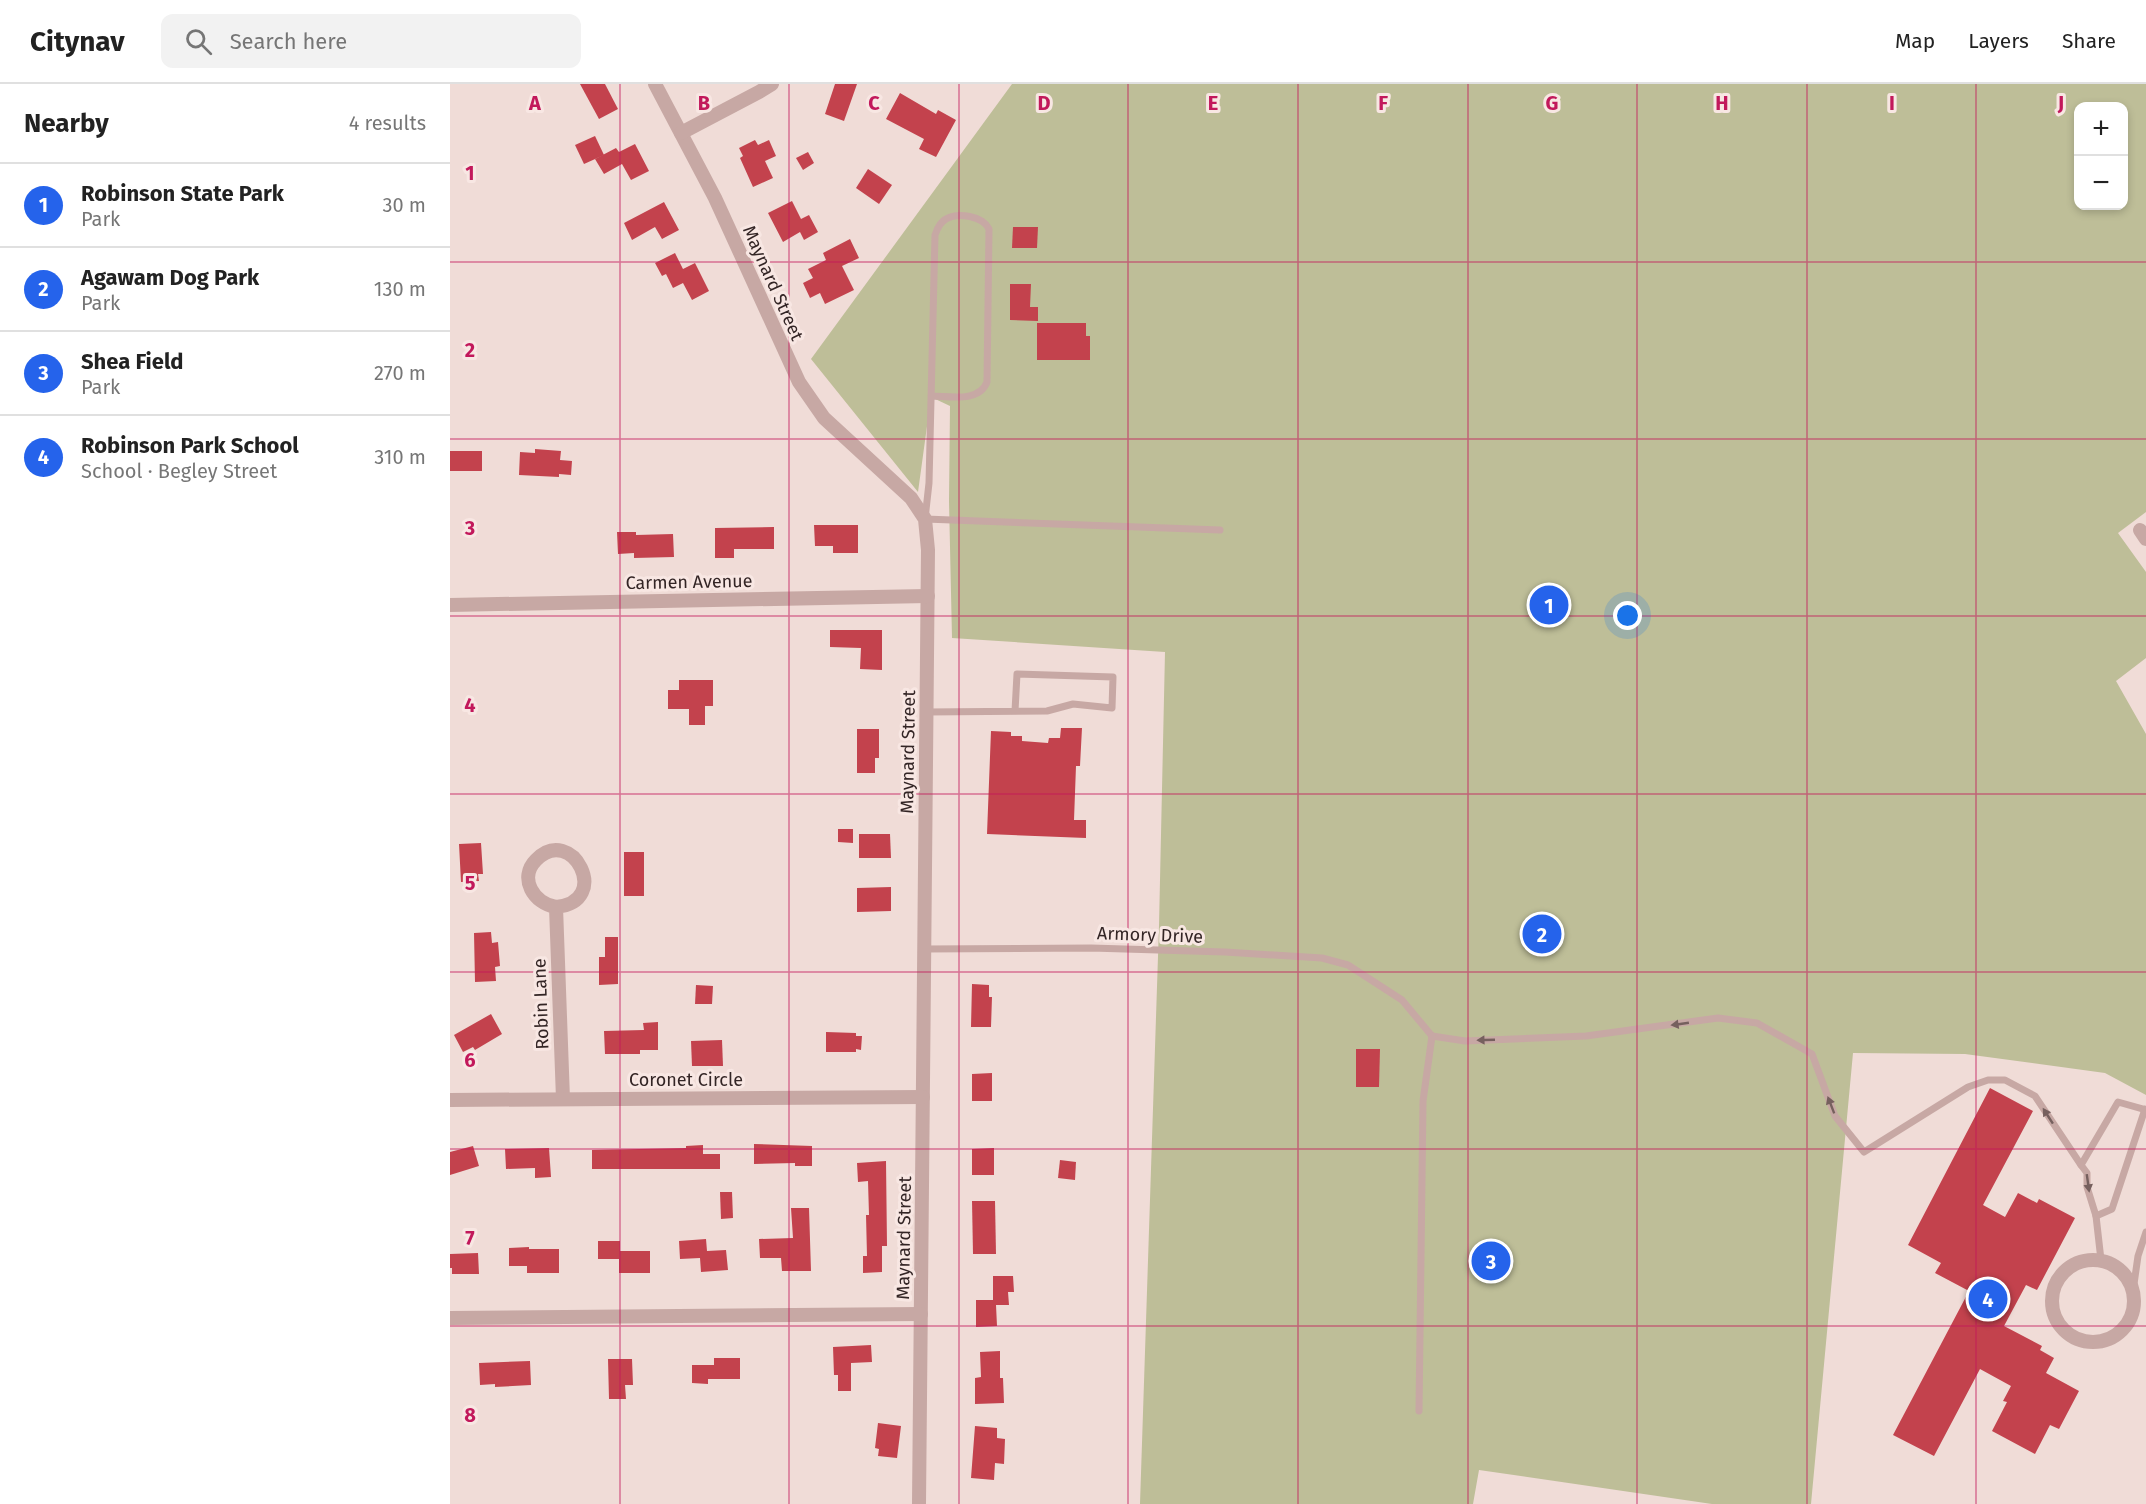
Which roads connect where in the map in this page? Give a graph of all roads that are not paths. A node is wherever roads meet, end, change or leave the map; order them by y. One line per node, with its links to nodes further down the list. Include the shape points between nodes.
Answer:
1 (655, 84): 3 (street, Maynard Street)
2 (772, 84): 3 (street)
3 (681, 133): 5 (street, Maynard Street, via 799,382 824,418 910,498)
4 (931, 396): 4 (lane, via 935,235 944,219 980,219 989,229 987,382 974,396); 5 (lane)
5 (925, 519): 6 (lane); 7 (street, Maynard Street)
6 (1220, 530)
7 (928, 596): 8 (street, Carmen Avenue); 10 (street, Maynard Street)
8 (450, 605)
9 (1015, 711): 9 (lane, via 1047,711 1073,704 1112,708 1113,677 1017,674); 10 (lane)
10 (927, 712): 12 (street, Maynard Street)
11 (556, 907): 11 (street, via 576,899 585,879 576,859 556,851 537,859 528,879 536,899); 15 (street, Robin Lane)
12 (924, 949): 13 (lane, Armory Drive, via 1091,948 1322,958 1348,965 1402,1000); 14 (street, Maynard Street)
13 (1432, 1036): 18 (lane, one-way to 13, via 2035,1096 2005,1080 1988,1080 1968,1087 1864,1152 1835,1116 1812,1054 1757,1023 1718,1018 1586,1036 1465,1041); 26 (lane, via 1422,1101)
14 (923, 1096): 15 (street, Coronet Circle); 24 (street, Maynard Street)
15 (563, 1099): 16 (street, Coronet Circle)
16 (450, 1100)
17 (2145, 1110): 18 (lane, via 2118,1102); 19 (lane, via 2112,1209)
18 (2081, 1165): 19 (lane, one-way to 19, via 2087,1173)
19 (2096, 1216): 21 (lane)
20 (2146, 1232): 22 (lane)
21 (2101, 1260): 22 (street, via 2120,1269); 23 (street, via 2080,1262 2060,1276 2052,1299 2059,1323 2078,1339 2102,1342 2124,1329)
22 (2133, 1290): 23 (street)
23 (2140, 1309)
24 (921, 1314): 25 (street); 27 (street, Maynard Street)
25 (450, 1318)
26 (1419, 1411)
27 (919, 1504)

